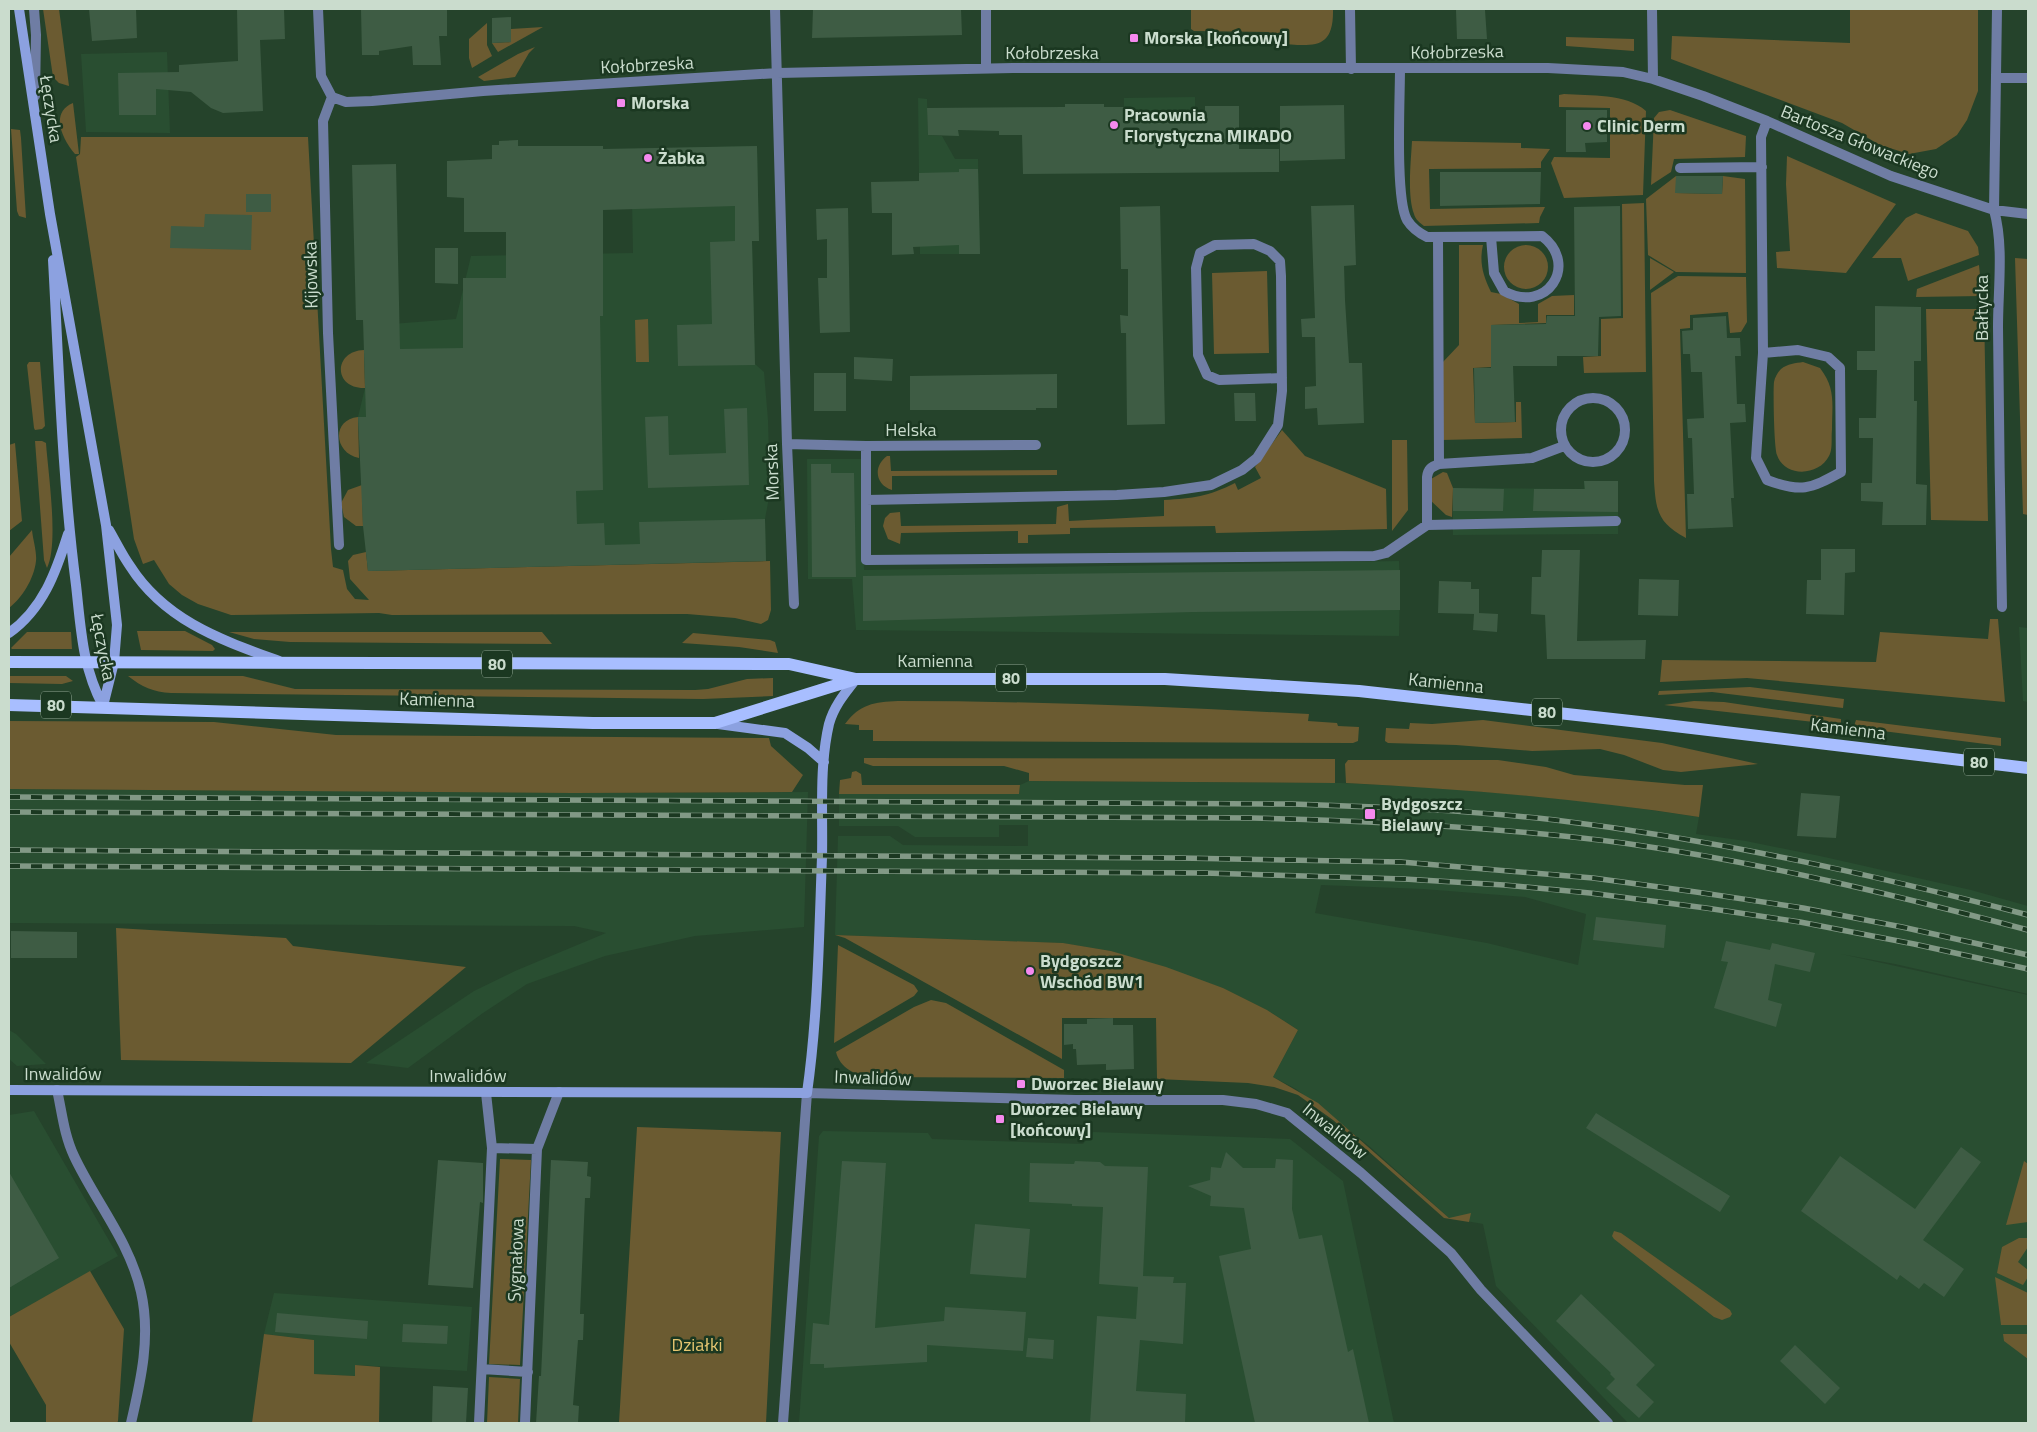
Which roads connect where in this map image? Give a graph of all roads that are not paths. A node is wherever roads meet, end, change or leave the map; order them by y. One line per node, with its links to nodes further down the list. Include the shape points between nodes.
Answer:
1 (19, 9): 17 (street, Łęczycka)
2 (34, 9): 17 (street)
3 (318, 9): 16 (street, via 321,76)
4 (775, 9): 12 (street, Morska)
5 (986, 9): 9 (street)
6 (1350, 9): 10 (street)
7 (1652, 9): 15 (street)
8 (1997, 9): 13 (street, Bałtycka)
9 (986, 69): 10 (street, Kołobrzeska); 12 (street, Kołobrzeska)
10 (1351, 69): 11 (street, Kołobrzeska)
11 (1400, 69): 15 (street, Kołobrzeska, via 1550,68 1623,72); 24 (street, via 1403,206 1406,219 1415,230 1427,237)
12 (778, 73): 16 (street, Kołobrzeska, via 372,101 346,102); 28 (street, Morska)
13 (1996, 78): 14 (street); 21 (street, Bałtycka)
14 (2028, 78)
15 (1653, 79): 18 (street, Kołobrzeska)
16 (332, 97): 38 (street, Kijowska, via 323,121 328,334)
17 (35, 112): 22 (street, Łęczycka)
18 (1766, 121): 19 (street, via 1761,137); 21 (street, Bartosza Głowackiego, via 1891,176)
19 (1762, 167): 20 (street); 26 (street)
20 (1680, 168)
21 (1994, 210): 23 (street, Bartosza Głowackiego); 40 (street, Bałtycka, via 1999,245)
22 (50, 214): 35 (street, Łęczycka); 37 (street, Łęczycka)
23 (2028, 214)
24 (1438, 237): 25 (street); 32 (street)
25 (1491, 237): 25 (street, via 1494,272 1504,291 1521,298 1531,297 1541,295 1554,283 1558,273 1557,253 1542,236)
26 (1763, 353): 26 (street, via 1756,458 1767,480 1801,489 1818,485 1841,472 1840,368 1828,358 1798,350)
27 (1282, 378): 27 (street, via 1280,261 1270,251 1254,244 1215,245 1200,253 1196,268 1198,354 1207,375 1219,380); 33 (street, via 1278,425 1268,443 1242,470 1219,482 1193,488 1117,495)
28 (787, 444): 30 (street, Helska); 39 (street, Morska)
29 (1036, 445): 30 (street, Helska)
30 (866, 446): 33 (street)
31 (1564, 446): 31 (street, via 1582,461 1598,462 1612,456 1620,446 1624,421 1610,403 1595,398 1580,400 1567,410 1561,424); 32 (street, via 1532,458)
32 (1438, 464): 36 (street, via 1428,471)
33 (866, 500): 36 (street, via 866,560 1374,556 1386,553)
34 (1616, 522): 36 (street)
35 (106, 524): 44 (street, Łęczycka, via 117,625); 45 (street, via 130,568 165,606 192,625)
36 (1427, 525)
37 (69, 530): 41 (street, via 60,562 46,592 29,616); 43 (street, Łęczycka)
38 (339, 545)
39 (794, 604)
40 (2002, 607)
41 (9, 633)
42 (9, 662): 43 (main road, Kamienna / 80)
43 (86, 662): 44 (main road, Kamienna / 80); 48 (street, Łęczycka, via 92,686)
44 (114, 662): 45 (main road, Kamienna / 80); 48 (street, Łęczycka)
45 (285, 664): 46 (main road, Kamienna / 80, via 789,664)
46 (856, 679): 49 (main road, Kamienna / 80); 50 (street, via 838,702 832,716); 51 (main road, Kamienna / 80, via 1165,679 1359,691)
47 (9, 705): 48 (main road, Kamienna / 80)
48 (102, 706): 49 (main road, Kamienna / 80, via 593,723)
49 (715, 723): 50 (street, via 785,733)
50 (824, 762): 56 (street, via 819,941)
51 (2028, 768)
52 (9, 1090): 53 (street, Inwalidów)
53 (57, 1090): 55 (street, Inwalidów); 61 (street, via 74,1155 128,1252 141,1292 145,1349)
54 (559, 1092): 55 (street, Inwalidów); 56 (street, Inwalidów); 58 (street, Sygnałowa)
55 (486, 1093): 57 (street, Sygnałowa)
56 (808, 1093): 64 (street); 65 (street, Inwalidów, via 1223,1100 1256,1104 1287,1113 1451,1253 1481,1290)
57 (492, 1148): 58 (street); 59 (street, Sygnałowa)
58 (537, 1149): 60 (street, Sygnałowa)
59 (482, 1369): 60 (street); 62 (street, Sygnałowa)
60 (528, 1372): 63 (street, Sygnałowa)
61 (132, 1423)
62 (479, 1423)
63 (525, 1423)
64 (783, 1423)
65 (1608, 1423)

